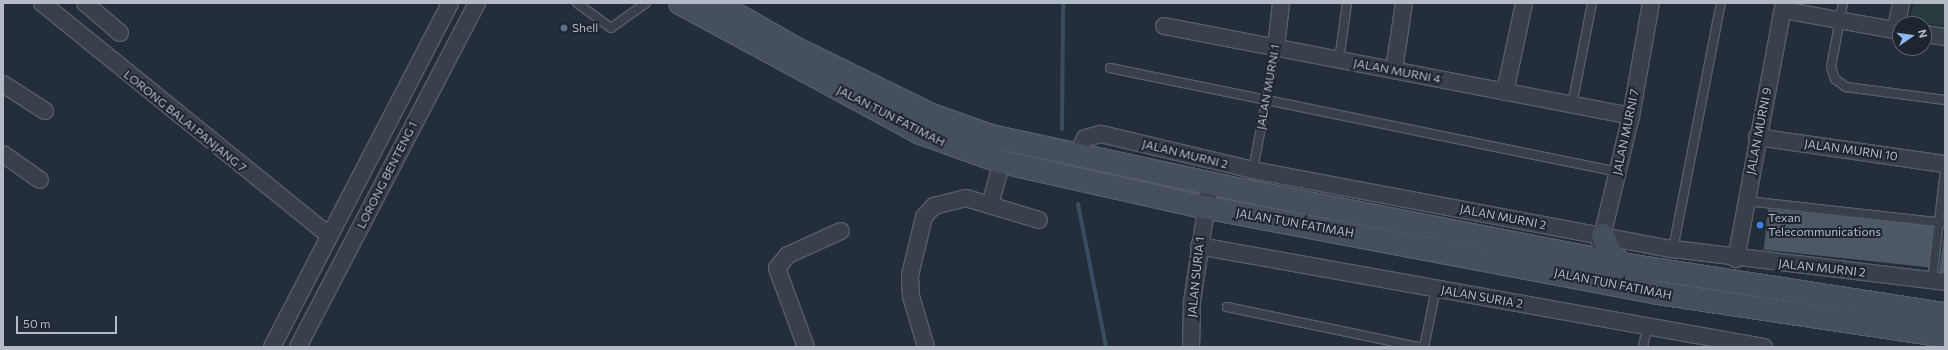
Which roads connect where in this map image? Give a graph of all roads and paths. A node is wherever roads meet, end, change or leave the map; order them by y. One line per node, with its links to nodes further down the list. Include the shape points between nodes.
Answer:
1 (42, 3): 54 (street, LORONG BALAI PANJANG 7)
2 (85, 3): 23 (street)
3 (450, 3): 54 (street)
4 (477, 3): 68 (street, LORONG BENTENG 1)
5 (577, 3): 6 (lane, via 611,28)
6 (646, 3)
7 (680, 3): 40 (main road, JALAN TUN FATIMAH, via 920,133)
8 (716, 3): 39 (main road, JALAN TUN FATIMAH, via 793,47 929,114 991,136)
9 (1281, 3): 26 (street, JALAN MURNI 1)
10 (1346, 3): 27 (lane)
11 (1404, 3): 29 (street)
12 (1524, 3): 31 (street)
13 (1592, 3): 34 (lane)
14 (1651, 3): 36 (street, JALAN MURNI 7)
15 (1721, 3): 56 (lane)
16 (1843, 3): 20 (lane)
17 (1901, 3): 19 (street)
18 (1784, 6): 20 (street); 37 (street, JALAN MURNI 9)
19 (1900, 16)
20 (1839, 20): 22 (street); 33 (lane, via 1831,67 1835,79 1846,87)
21 (1164, 26): 26 (street, JALAN MURNI 4)
22 (1892, 29)
23 (120, 33)
24 (1932, 35): 25 (street)
25 (1945, 37)
26 (1276, 47): 27 (street, JALAN MURNI 4); 32 (lane, JALAN MURNI 1)
27 (1338, 60): 29 (street, JALAN MURNI 4)
28 (1110, 68): 32 (lane)
29 (1394, 70): 31 (street, JALAN MURNI 4)
30 (3, 84): 35 (street)
31 (1505, 92): 34 (street, JALAN MURNI 4)
32 (1267, 99): 42 (lane, JALAN MURNI 1); 44 (lane)
33 (1945, 100)
34 (1572, 105): 36 (street, JALAN MURNI 4)
35 (45, 111)
36 (1630, 116): 44 (street, JALAN MURNI 7)
37 (1757, 137): 41 (street, JALAN MURNI 10); 47 (street, JALAN MURNI 9)
38 (3, 154): 45 (street)
39 (1076, 156): 42 (street, JALAN MURNI 2, via 1084,138 1101,134); 46 (main road, JALAN TUN FATIMAH)
40 (1002, 162): 48 (street); 49 (main road, JALAN TUN FATIMAH)
41 (1945, 164)
42 (1253, 170): 53 (street, JALAN MURNI 2)
43 (1945, 170): 51 (lane)
44 (1618, 172): 53 (street, JALAN MURNI 7)
45 (40, 180)
46 (1210, 183): 49 (street, JALAN SURIA 1); 57 (main road, JALAN TUN FATIMAH)
47 (1746, 201): 51 (lane); 58 (street, JALAN MURNI 9)
48 (990, 205): 50 (street); 70 (street, via 966,198 949,200 934,206 924,217 914,250 911,296)
49 (1204, 207): 55 (street, JALAN SURIA 1); 60 (main road, JALAN TUN FATIMAH)
50 (1039, 220)
51 (1942, 223): 61 (lane)
52 (841, 231): 69 (street, via 788,255 776,268)
53 (1602, 235): 56 (street, JALAN MURNI 2); 57 (street, JALAN MURNI 7); 59 (main road, via 1609,251)
54 (330, 236): 67 (street)
55 (1199, 246): 62 (street, JALAN SURIA 2); 71 (street, JALAN SURIA 1)
56 (1673, 249): 58 (street, JALAN MURNI 2)
57 (1596, 259): 59 (main road, JALAN TUN FATIMAH); 60 (street, JALAN MURNI 7)
58 (1736, 259): 61 (street, JALAN MURNI 2)
59 (1621, 264): 64 (main road, JALAN TUN FATIMAH)
60 (1591, 280): 66 (main road, JALAN TUN FATIMAH)
61 (1939, 281)
62 (1436, 289): 65 (street, JALAN SURIA 2); 73 (lane)
63 (1227, 307): 72 (lane)
64 (1945, 314)
65 (1647, 328): 74 (lane); 75 (street, JALAN SURIA 2)
66 (1945, 336)
67 (272, 347)
68 (298, 347)
69 (806, 347)
70 (926, 347)
71 (1191, 347)
72 (1418, 347)
73 (1424, 347)
74 (1643, 347)
75 (1764, 347)

